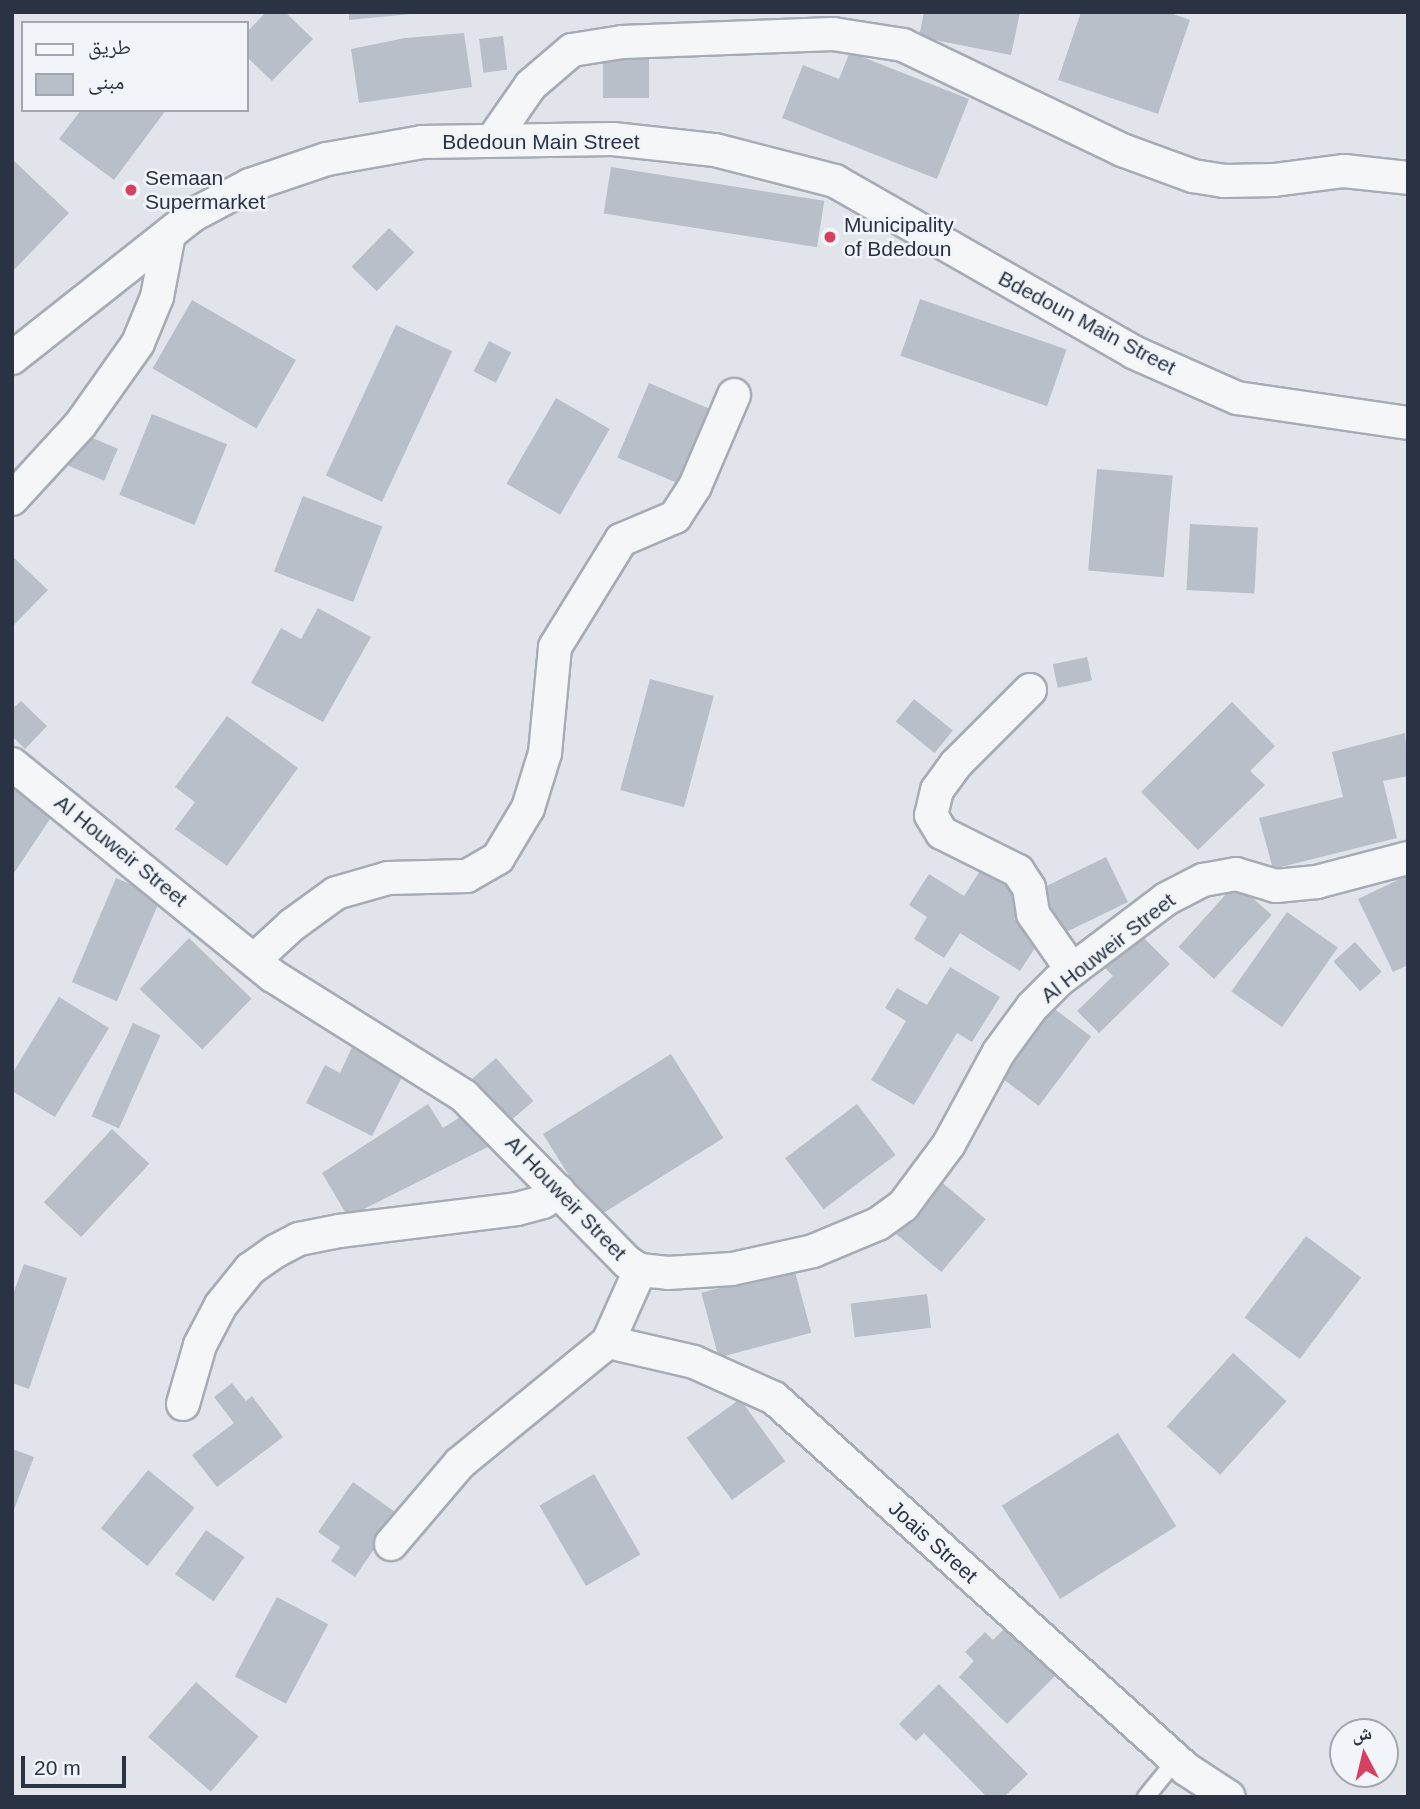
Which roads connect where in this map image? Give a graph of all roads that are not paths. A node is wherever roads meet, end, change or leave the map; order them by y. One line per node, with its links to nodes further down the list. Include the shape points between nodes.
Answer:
1 (494, 138): 2 (street, via 531,85 572,50 622,42 833,34 903,44 1122,150 1193,176 1274,180 1344,171); 3 (street, Bdedoun Main Street, via 422,142 327,159 250,185 193,215); 6 (street, Bdedoun Main Street, via 613,139 715,150 835,181 1133,352 1237,398)
2 (1408, 177)
3 (169, 234): 4 (street, Bdedoun Main Street); 7 (street, via 157,297 138,343 80,425)
4 (12, 358)
5 (734, 395): 11 (street, via 695,486 676,517 621,540 555,647 545,753 528,808 498,858 467,876 388,878 336,893)
6 (1408, 423)
7 (12, 499)
8 (1030, 690): 12 (street, via 956,764 937,790 931,815 942,833 1018,871 1029,888 1033,914)
9 (12, 764): 11 (street, Al Houweir Street)
10 (1408, 858): 12 (street, Al Houweir Street, via 1289,885 1276,886 1236,874 1203,880 1166,899)
11 (254, 960): 13 (street, Al Houweir Street, via 464,1096)
12 (1072, 970): 14 (street, Al Houweir Street, via 1032,1007 999,1052 950,1144 922,1183 903,1206 878,1224 846,1240 775,1261 691,1275)
13 (559, 1191): 14 (street, Al Houweir Street, via 611,1248); 16 (street, via 543,1202 517,1209 339,1231 299,1239 276,1251 250,1269 221,1304 200,1345)
14 (640, 1269): 15 (street)
15 (608, 1342): 17 (street, via 460,1462); 18 (street, Joais Street, via 694,1362 774,1398)
16 (183, 1404)
17 (391, 1544)
18 (1176, 1760): 19 (lane); 20 (street, Joais Street)
19 (1146, 1797)
20 (1229, 1797)

